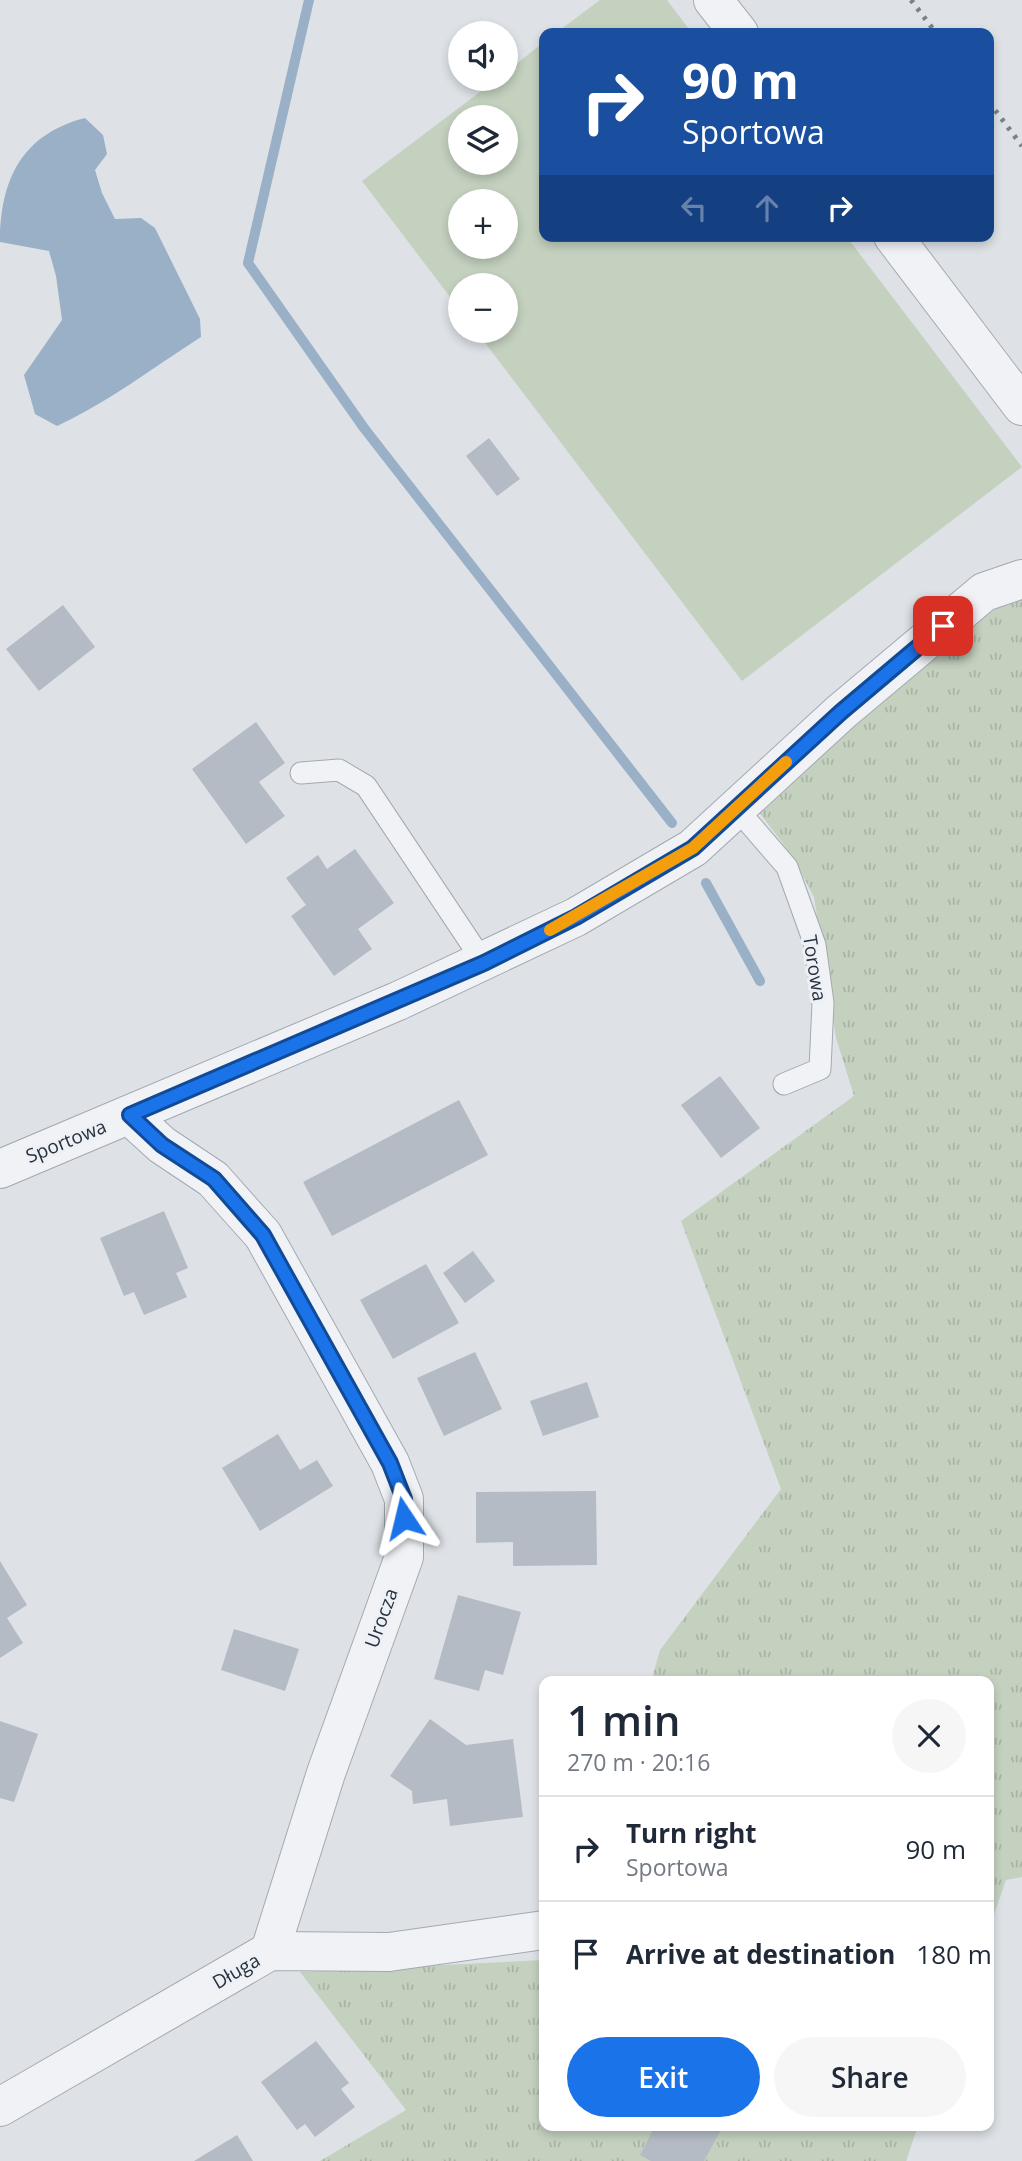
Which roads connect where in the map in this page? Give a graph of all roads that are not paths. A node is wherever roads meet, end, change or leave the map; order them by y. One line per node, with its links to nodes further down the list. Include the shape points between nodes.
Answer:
1 (713, 0): 2 (street)
2 (735, 28)
3 (898, 242): 4 (street)
4 (1022, 406)
5 (1022, 579): 7 (street, Sportowa, via 984,592)
6 (301, 774): 8 (lane, via 339,770 366,786)
7 (736, 808): 8 (street, Sportowa, via 693,848 576,917); 9 (lane, Torowa, via 787,867 815,945 822,1003 820,1069)
8 (484, 963): 10 (street, Sportowa)
9 (784, 1084)
10 (130, 1115): 11 (street, Sportowa); 13 (street, Urocza, via 162,1145 214,1179 263,1235 390,1463 404,1499 404,1557 322,1786)
11 (0, 1168)
12 (539, 1931): 13 (street, Długa, via 389,1952)
13 (270, 1951): 14 (street, Długa)
14 (0, 2107)

